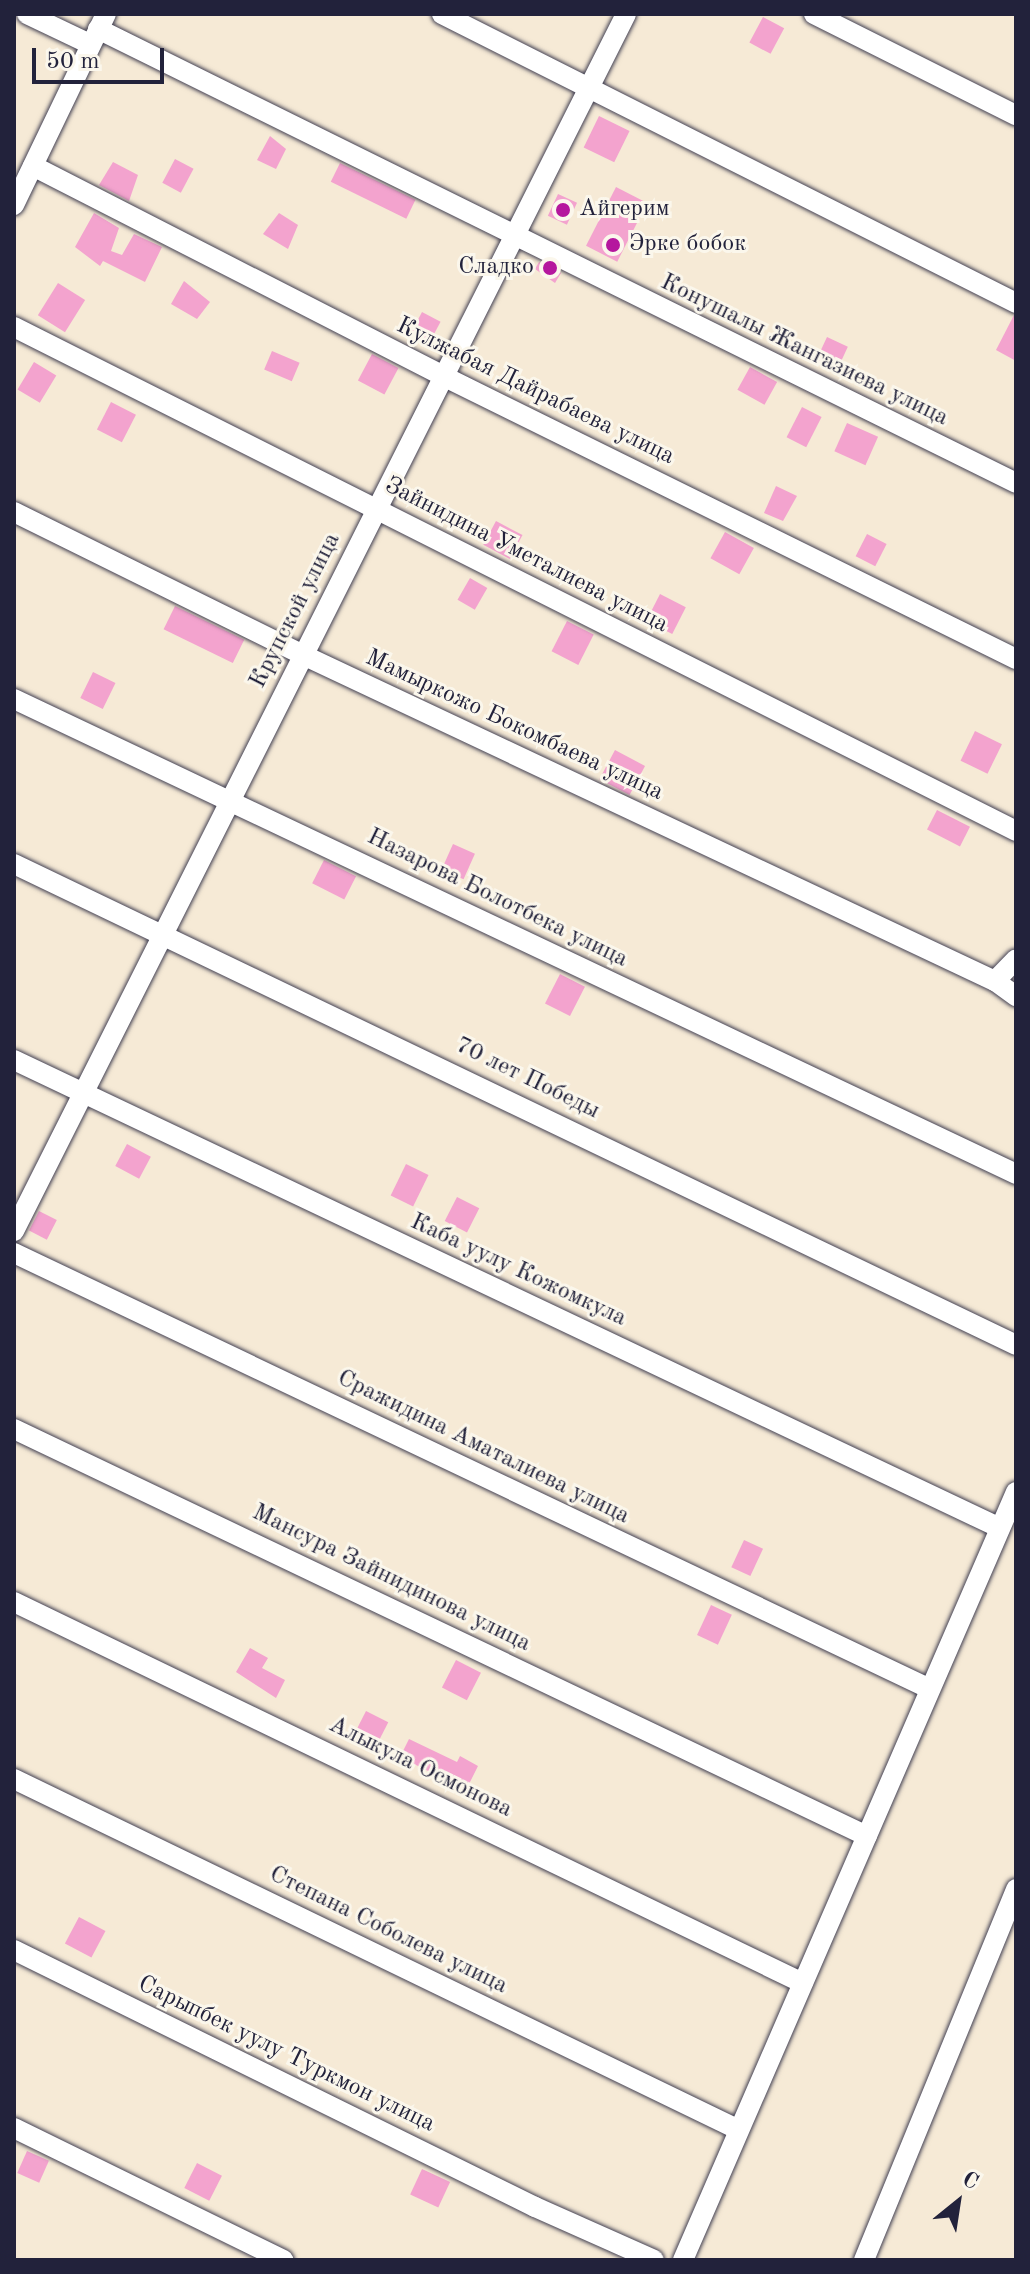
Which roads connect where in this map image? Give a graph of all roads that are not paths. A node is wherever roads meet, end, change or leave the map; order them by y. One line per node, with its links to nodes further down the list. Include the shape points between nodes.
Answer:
1 (27, 14): 5 (street, Конушалы Жангазиева улица)
2 (442, 14): 6 (street)
3 (626, 14): 6 (street, Крупской улица)
4 (814, 14): 7 (street)
5 (98, 29): 8 (street); 11 (street, Конушалы Жангазиева улица)
6 (589, 87): 11 (street, Крупской улица); 12 (street)
7 (1016, 115)
8 (33, 166): 9 (street); 14 (street, Кулжабая Дайрабаева улица)
9 (19, 184): 10 (street)
10 (14, 205)
11 (512, 238): 14 (street, Крупской улица); 15 (street, Конушалы Жангазиева улица)
12 (1016, 303)
13 (14, 327): 16 (street, Зайнидина Уметалиева улица)
14 (443, 376): 16 (street, Крупской улица); 19 (street, Кулжабая Дайрабаева улица)
15 (1016, 483)
16 (376, 510): 18 (street, Крупской улица); 22 (street, Зайнидина Уметалиева улица)
17 (14, 512): 18 (street, Мамыркожо Бокомбаева улица)
18 (303, 655): 21 (street, Крупской улица); 26 (street, Мамыркожо Бокомбаева улица)
19 (1016, 659)
20 (14, 699): 21 (street, Назарова Болотбека улица)
21 (231, 800): 24 (street, Крупской улица); 30 (street, Назарова Болотбека улица)
22 (1016, 831)
23 (14, 864): 24 (street, 70 лет Победы)
24 (163, 934): 29 (street, Крупской улица); 33 (street, 70 лет Победы)
25 (1016, 959): 26 (street)
26 (995, 981): 27 (street, Мамыркожо Бокомбаева улица)
27 (1016, 996)
28 (14, 1060): 29 (street, Каба уулу Кожомкула)
29 (83, 1093): 31 (street, Крупской улица); 36 (street, Каба уулу Кожомкула)
30 (1016, 1174)
31 (14, 1231)
32 (14, 1253): 38 (street, Сражидина Аматалиева улица)
33 (1016, 1345)
34 (14, 1429): 40 (street, Мансура Зайнидинова улица)
35 (1016, 1492): 36 (street)
36 (1000, 1528): 38 (street)
37 (14, 1602): 43 (street, Алыкула Осмонова)
38 (930, 1689): 40 (street)
39 (14, 1779): 45 (street, Степана Соболева улица)
40 (867, 1836): 43 (street)
41 (1016, 1889): 49 (street)
42 (14, 1950): 47 (street, Сарыпбек уулу Туркмон улица, via 535,2207)
43 (803, 1983): 45 (street)
44 (14, 2128): 46 (street)
45 (739, 2130): 48 (street)
46 (283, 2260)
47 (654, 2260)
48 (683, 2260)
49 (864, 2260)

